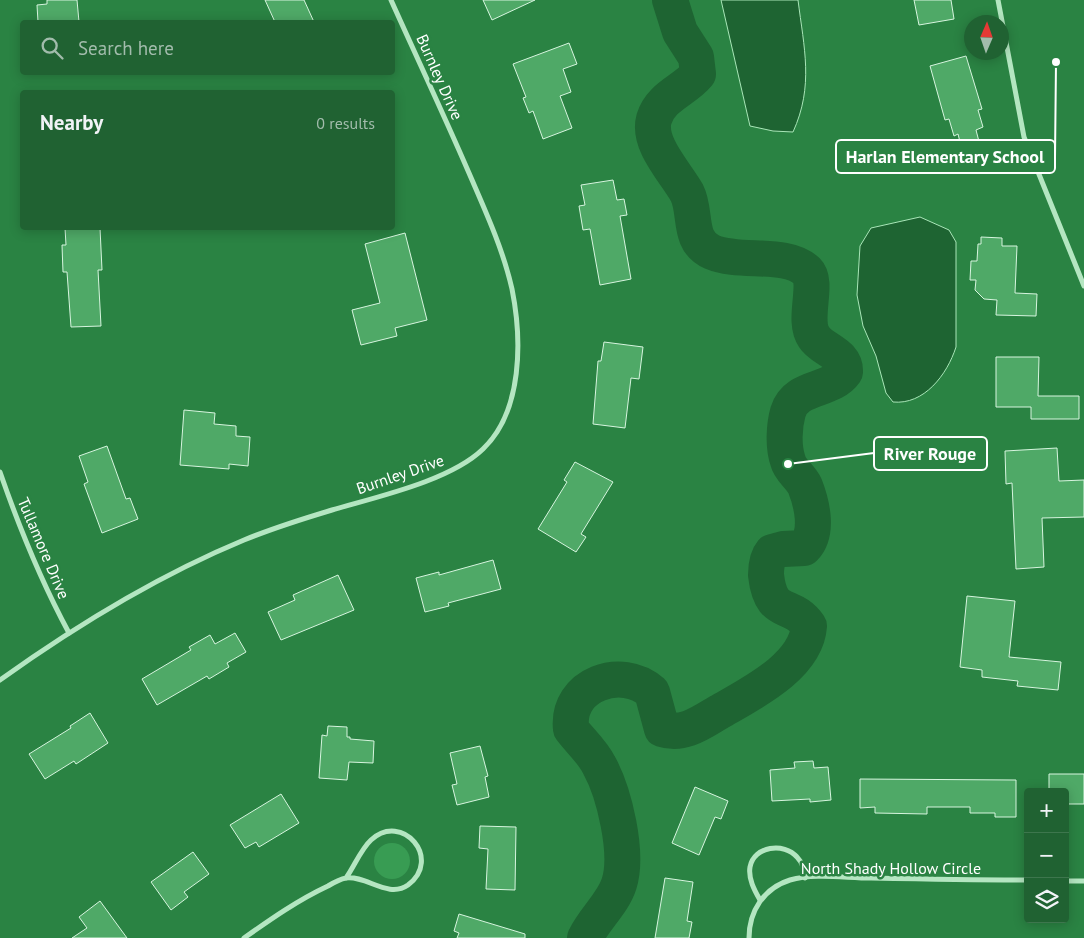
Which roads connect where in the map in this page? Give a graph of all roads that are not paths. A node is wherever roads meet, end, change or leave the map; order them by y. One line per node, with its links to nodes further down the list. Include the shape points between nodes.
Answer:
1 (391, 0): 5 (street, Burnley Drive, via 488,217 511,287 518,328 516,372 509,406 499,428 483,449 458,467 379,497 302,519 246,540 134,592)
2 (998, 0): 3 (street, via 1024,137)
3 (1084, 286)
4 (0, 472): 5 (street, Tullamore Drive, via 21,530)
5 (69, 633): 6 (street, Burnley Drive)
6 (0, 680)
7 (346, 878): 7 (street, via 369,841 378,834 403,833 420,849 422,858 417,876 404,888 386,889); 13 (street, via 306,896)
8 (806, 878): 9 (street, North Shady Hollow Circle); 12 (street, North Shady Hollow Circle, via 790,880); 12 (street, via 796,856 787,850 767,849 757,855 750,866 750,878)
9 (1024, 880)
10 (1069, 881): 11 (street)
11 (1084, 881)
12 (760, 900): 14 (street, via 753,911)
13 (244, 938)
14 (749, 938)

